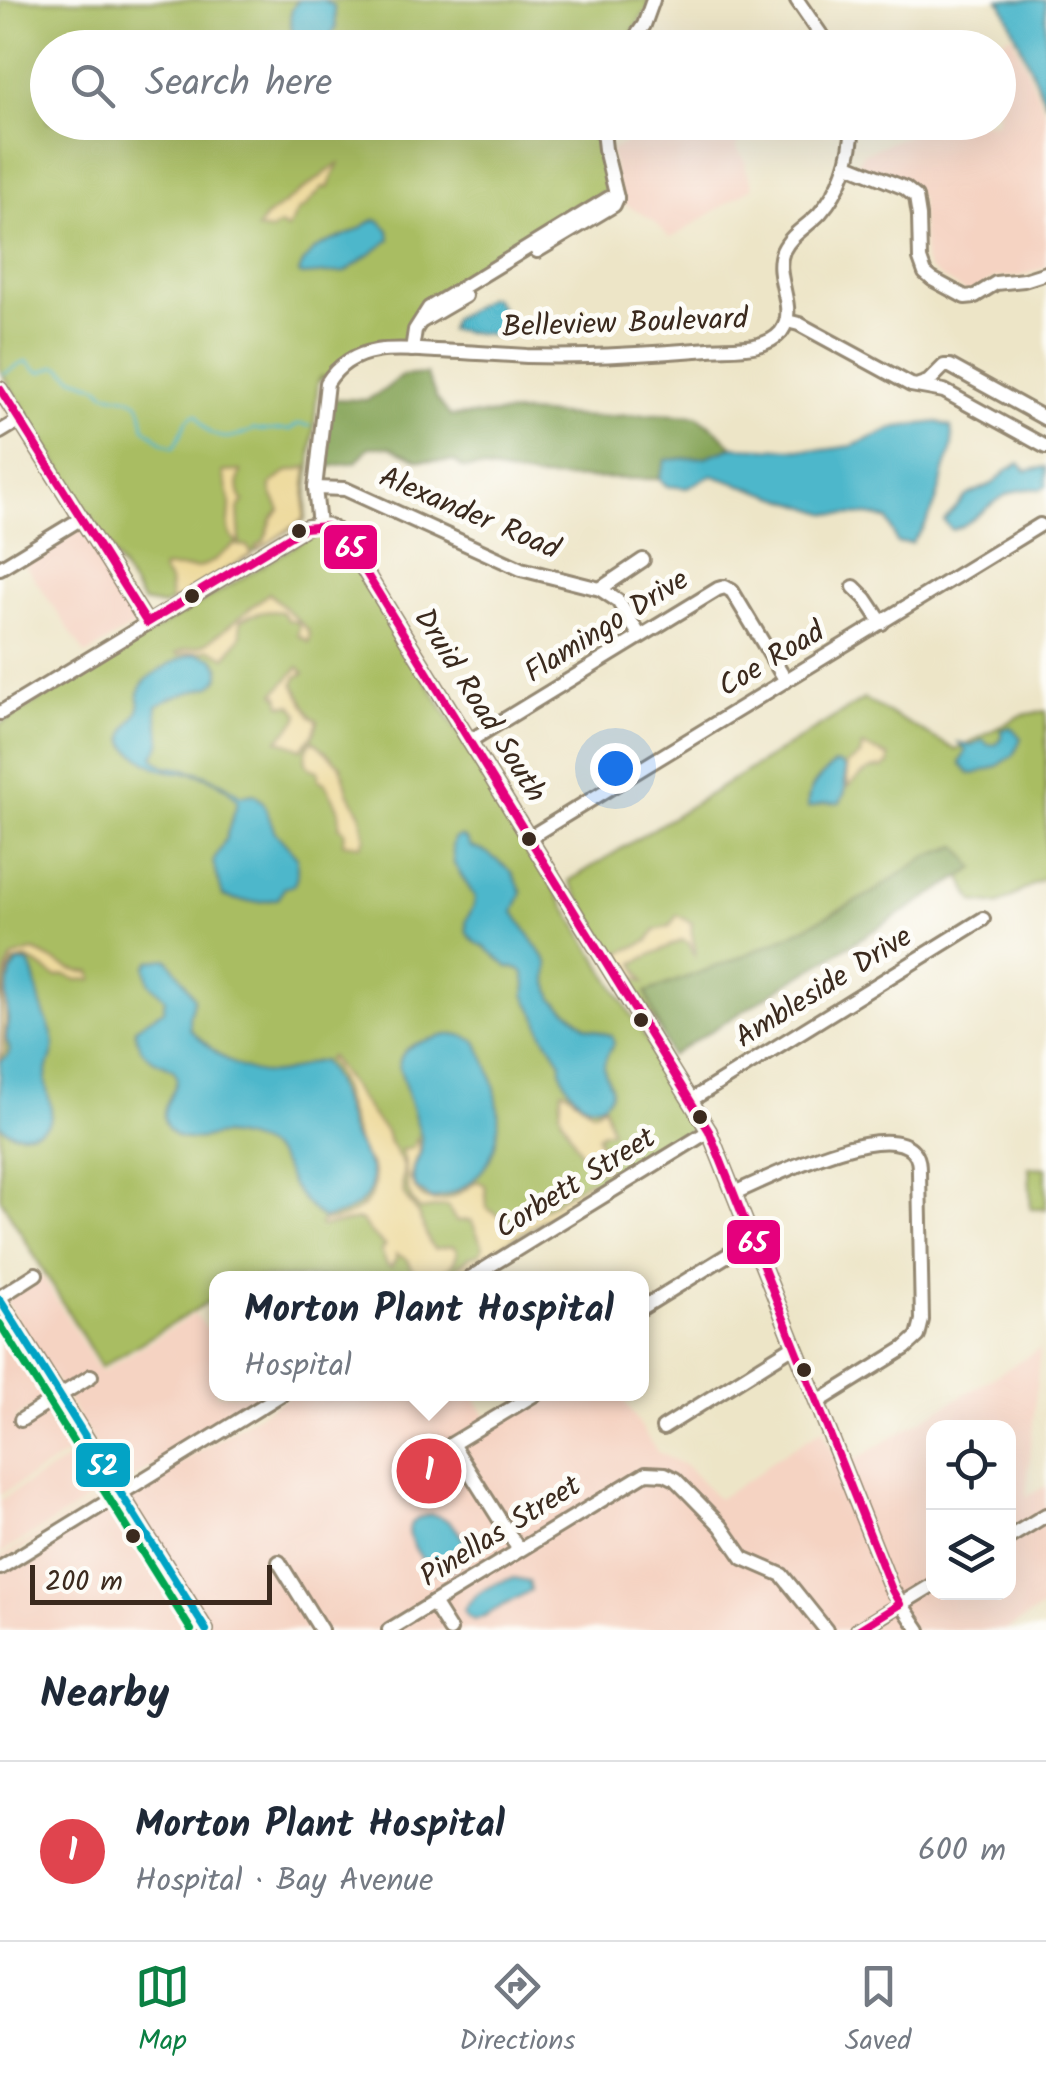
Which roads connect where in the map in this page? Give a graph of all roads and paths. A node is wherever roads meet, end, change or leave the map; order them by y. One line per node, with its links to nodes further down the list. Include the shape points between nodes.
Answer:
1 (653, 0): 3 (street)
2 (797, 0): 4 (street)
3 (641, 30)
4 (818, 30)
5 (604, 140): 10 (street, Belleview Boulevard, via 617,198 429,308)
6 (851, 140): 7 (street, Belleview Boulevard)
7 (848, 165): 8 (street, via 916,197 920,259 932,279 965,297 996,282); 9 (street, Belleview Boulevard, via 820,213 784,249 780,278)
8 (1046, 273)
9 (787, 321): 10 (street, Belleview Boulevard, via 780,334 760,345 573,357); 12 (street)
10 (412, 350): 19 (street, Belleview Boulevard, via 356,356 333,374)
11 (938, 373): 12 (street); 14 (street); 15 (street, via 944,366 956,368)
12 (911, 385): 14 (street)
13 (0, 389): 16 (street)
14 (944, 391): 18 (street)
15 (1046, 419)
16 (20, 420): 17 (street); 20 (street)
17 (0, 432)
18 (1046, 447)
19 (315, 488): 21 (street, Belleview Boulevard); 26 (street, Alexander Road, via 345,489 521,569)
20 (82, 518): 24 (street); 28 (street)
21 (319, 525): 28 (street); 32 (street, Druid Road South, via 344,537)
22 (1040, 525): 27 (street, Coe Road)
23 (643, 560): 26 (street)
24 (0, 568)
25 (854, 587): 27 (street)
26 (600, 589): 29 (street, via 618,601)
27 (882, 622): 30 (street, Coe Road)
28 (147, 623): 31 (street)
29 (640, 636): 30 (street, Flamingo Drive, via 725,587); 32 (street, Flamingo Drive)
30 (786, 681): 33 (street, Coe Road)
31 (0, 712)
32 (471, 740): 33 (street, Druid Road South)
33 (530, 837): 35 (street, Druid Road South)
34 (983, 919): 35 (street, Ambleside Drive)
35 (691, 1100): 36 (street, Druid Road South)
36 (709, 1131): 37 (street, Druid Road South); 39 (street, Corbett Street)
37 (734, 1193): 38 (street, Druid Road South); 48 (street, via 860,1144 902,1144 916,1155 918,1336)
38 (752, 1240): 42 (street); 43 (street, Druid Road South)
39 (481, 1271)
40 (36, 1274): 41 (street)
41 (0, 1298): 45 (street)
42 (649, 1304)
43 (794, 1346): 48 (street, Druid Road South); 50 (street)
44 (91, 1376): 45 (street)
45 (60, 1395): 49 (street); 51 (street)
46 (270, 1401): 51 (street)
47 (520, 1401): 54 (street, via 452,1444)
48 (818, 1402): 59 (street, Druid Road South)
49 (20, 1420)
50 (663, 1428)
51 (120, 1492): 56 (street); 60 (street)
52 (1046, 1515): 53 (street)
53 (1016, 1533)
54 (520, 1550): 58 (street, Pinellas Street); 64 (street, Pinellas Street, via 654,1473 676,1479 743,1558 782,1575)
55 (279, 1562): 61 (street)
56 (0, 1568)
57 (926, 1589): 59 (street)
58 (433, 1603): 62 (street, Pinellas Street); 63 (street)
59 (900, 1604): 65 (street); 66 (street, Druid Road South)
60 (206, 1630)
61 (322, 1630)
62 (389, 1630)
63 (450, 1630)
64 (826, 1630)
65 (858, 1630)
66 (919, 1630)

